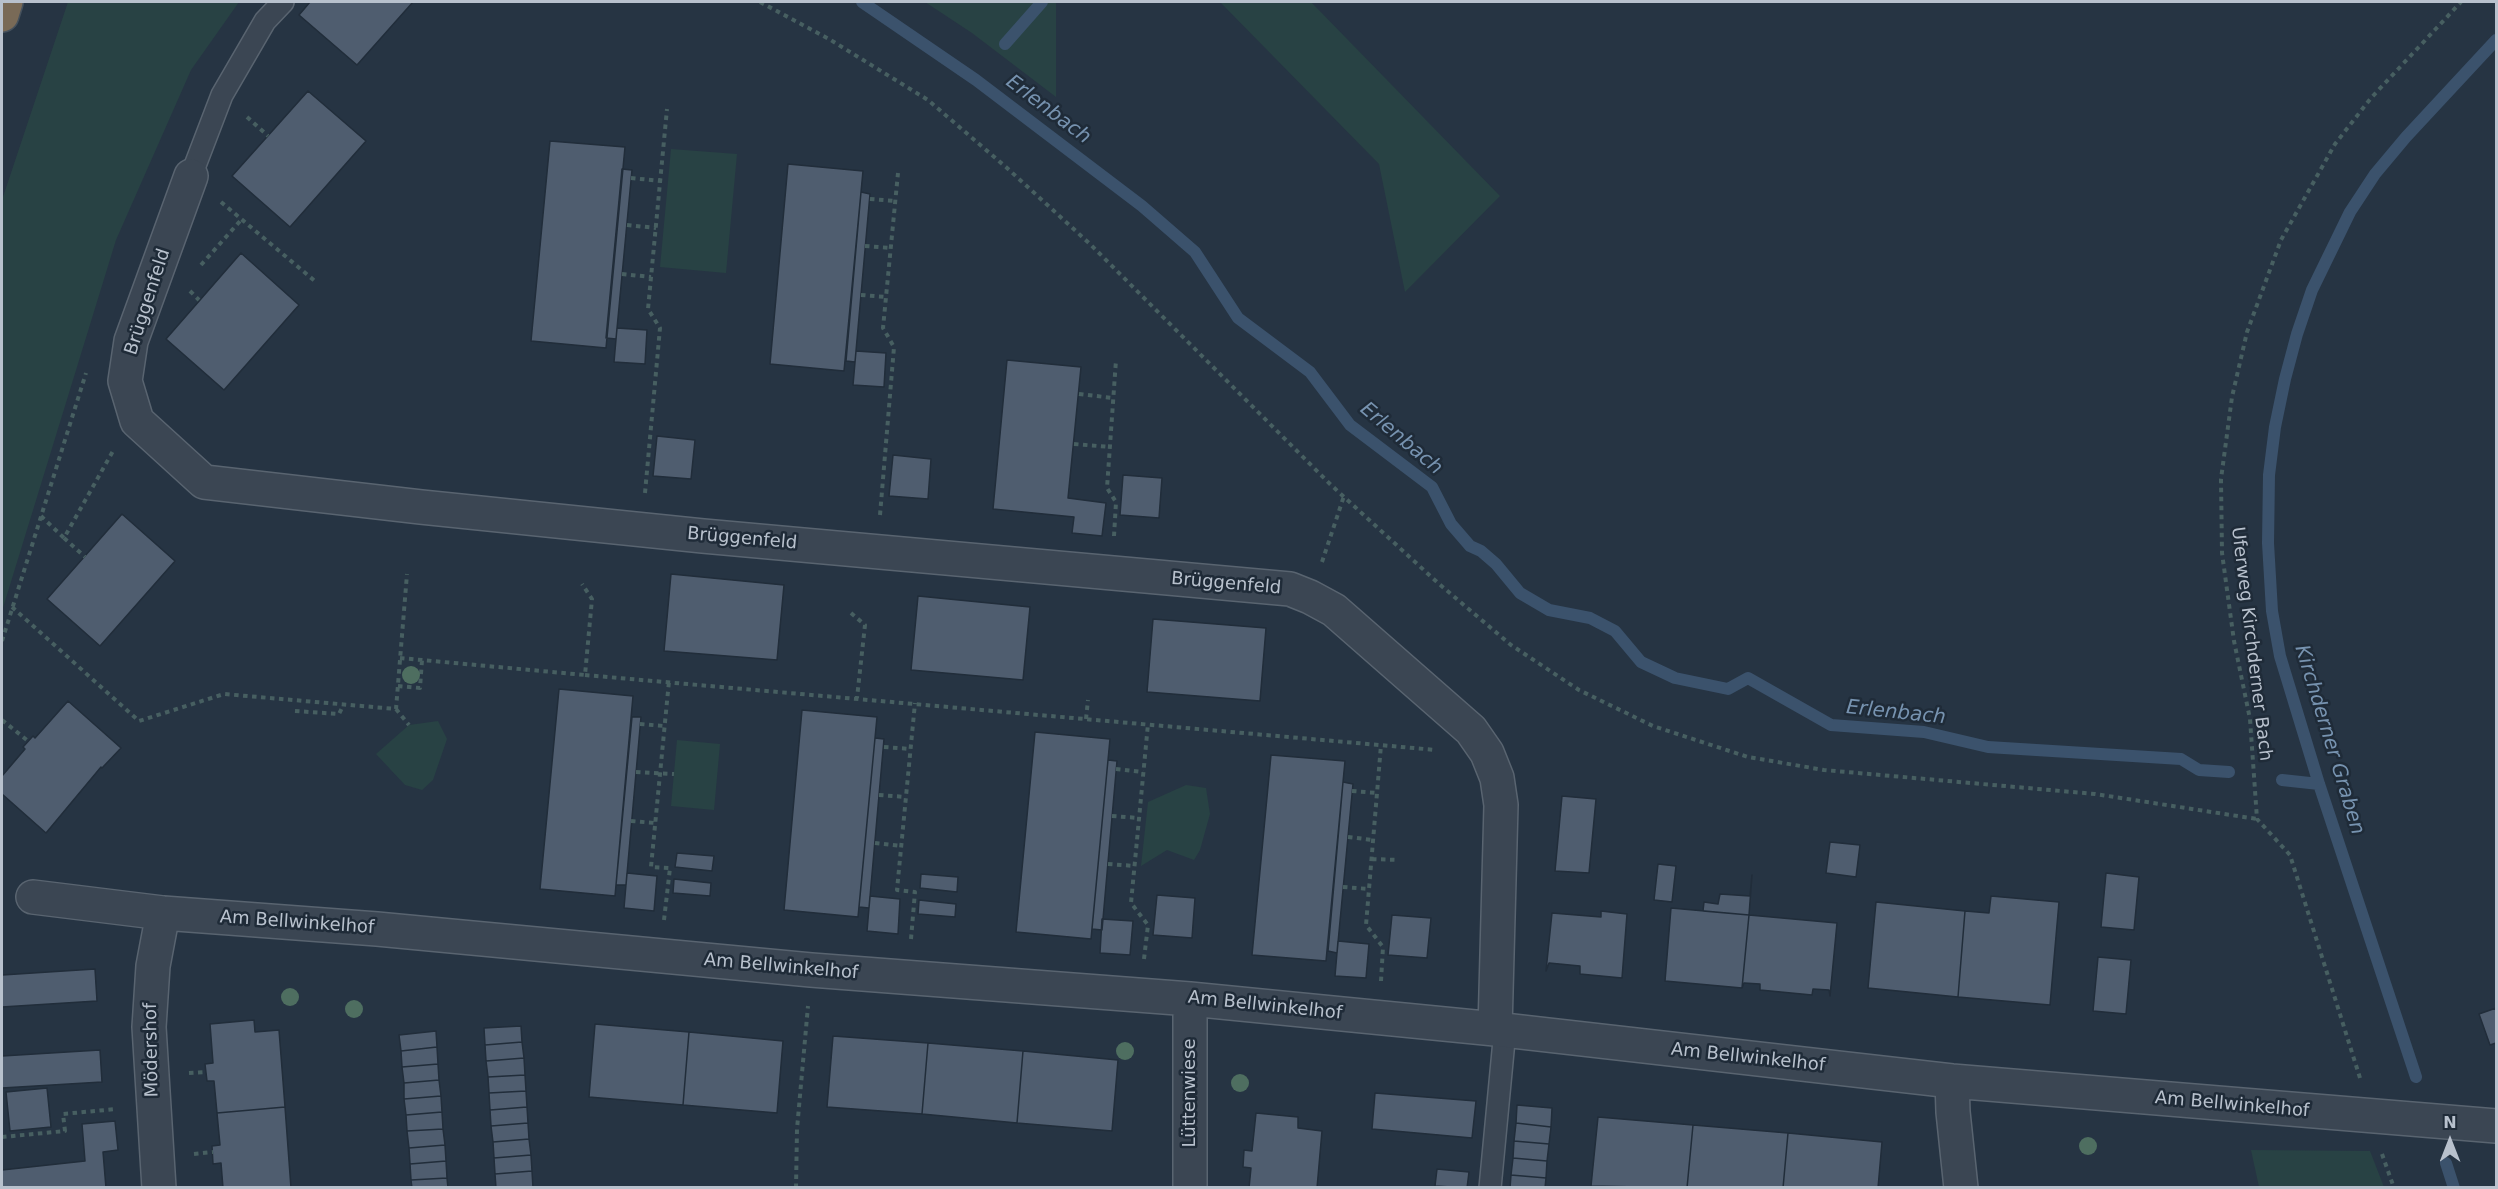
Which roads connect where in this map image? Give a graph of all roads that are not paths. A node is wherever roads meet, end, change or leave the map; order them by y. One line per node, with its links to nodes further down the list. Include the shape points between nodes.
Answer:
1 (6, 2): 3 (highway)
2 (283, 2): 4 (lane, Brüggenfeld, via 265,21 222,95)
3 (2, 15)
4 (191, 176): 8 (street, Brüggenfeld, via 131,340 125,381 137,421 204,482 642,530 1290,589 1334,610 1471,730 1487,753 1497,778 1501,805)
5 (33, 897): 6 (street, Am Bellwinkelhof)
6 (163, 913): 7 (street, Am Bellwinkelhof); 11 (street, Mödershof, via 153,966 149,1027)
7 (1190, 999): 8 (street, Am Bellwinkelhof); 12 (street, Lüttenwiese)
8 (1500, 1030): 9 (street, Am Bellwinkelhof); 13 (lane)
9 (1952, 1081): 10 (street, Am Bellwinkelhof); 14 (street)
10 (2496, 1126)
11 (159, 1188)
12 (1190, 1188)
13 (1490, 1188)
14 (1961, 1188)

